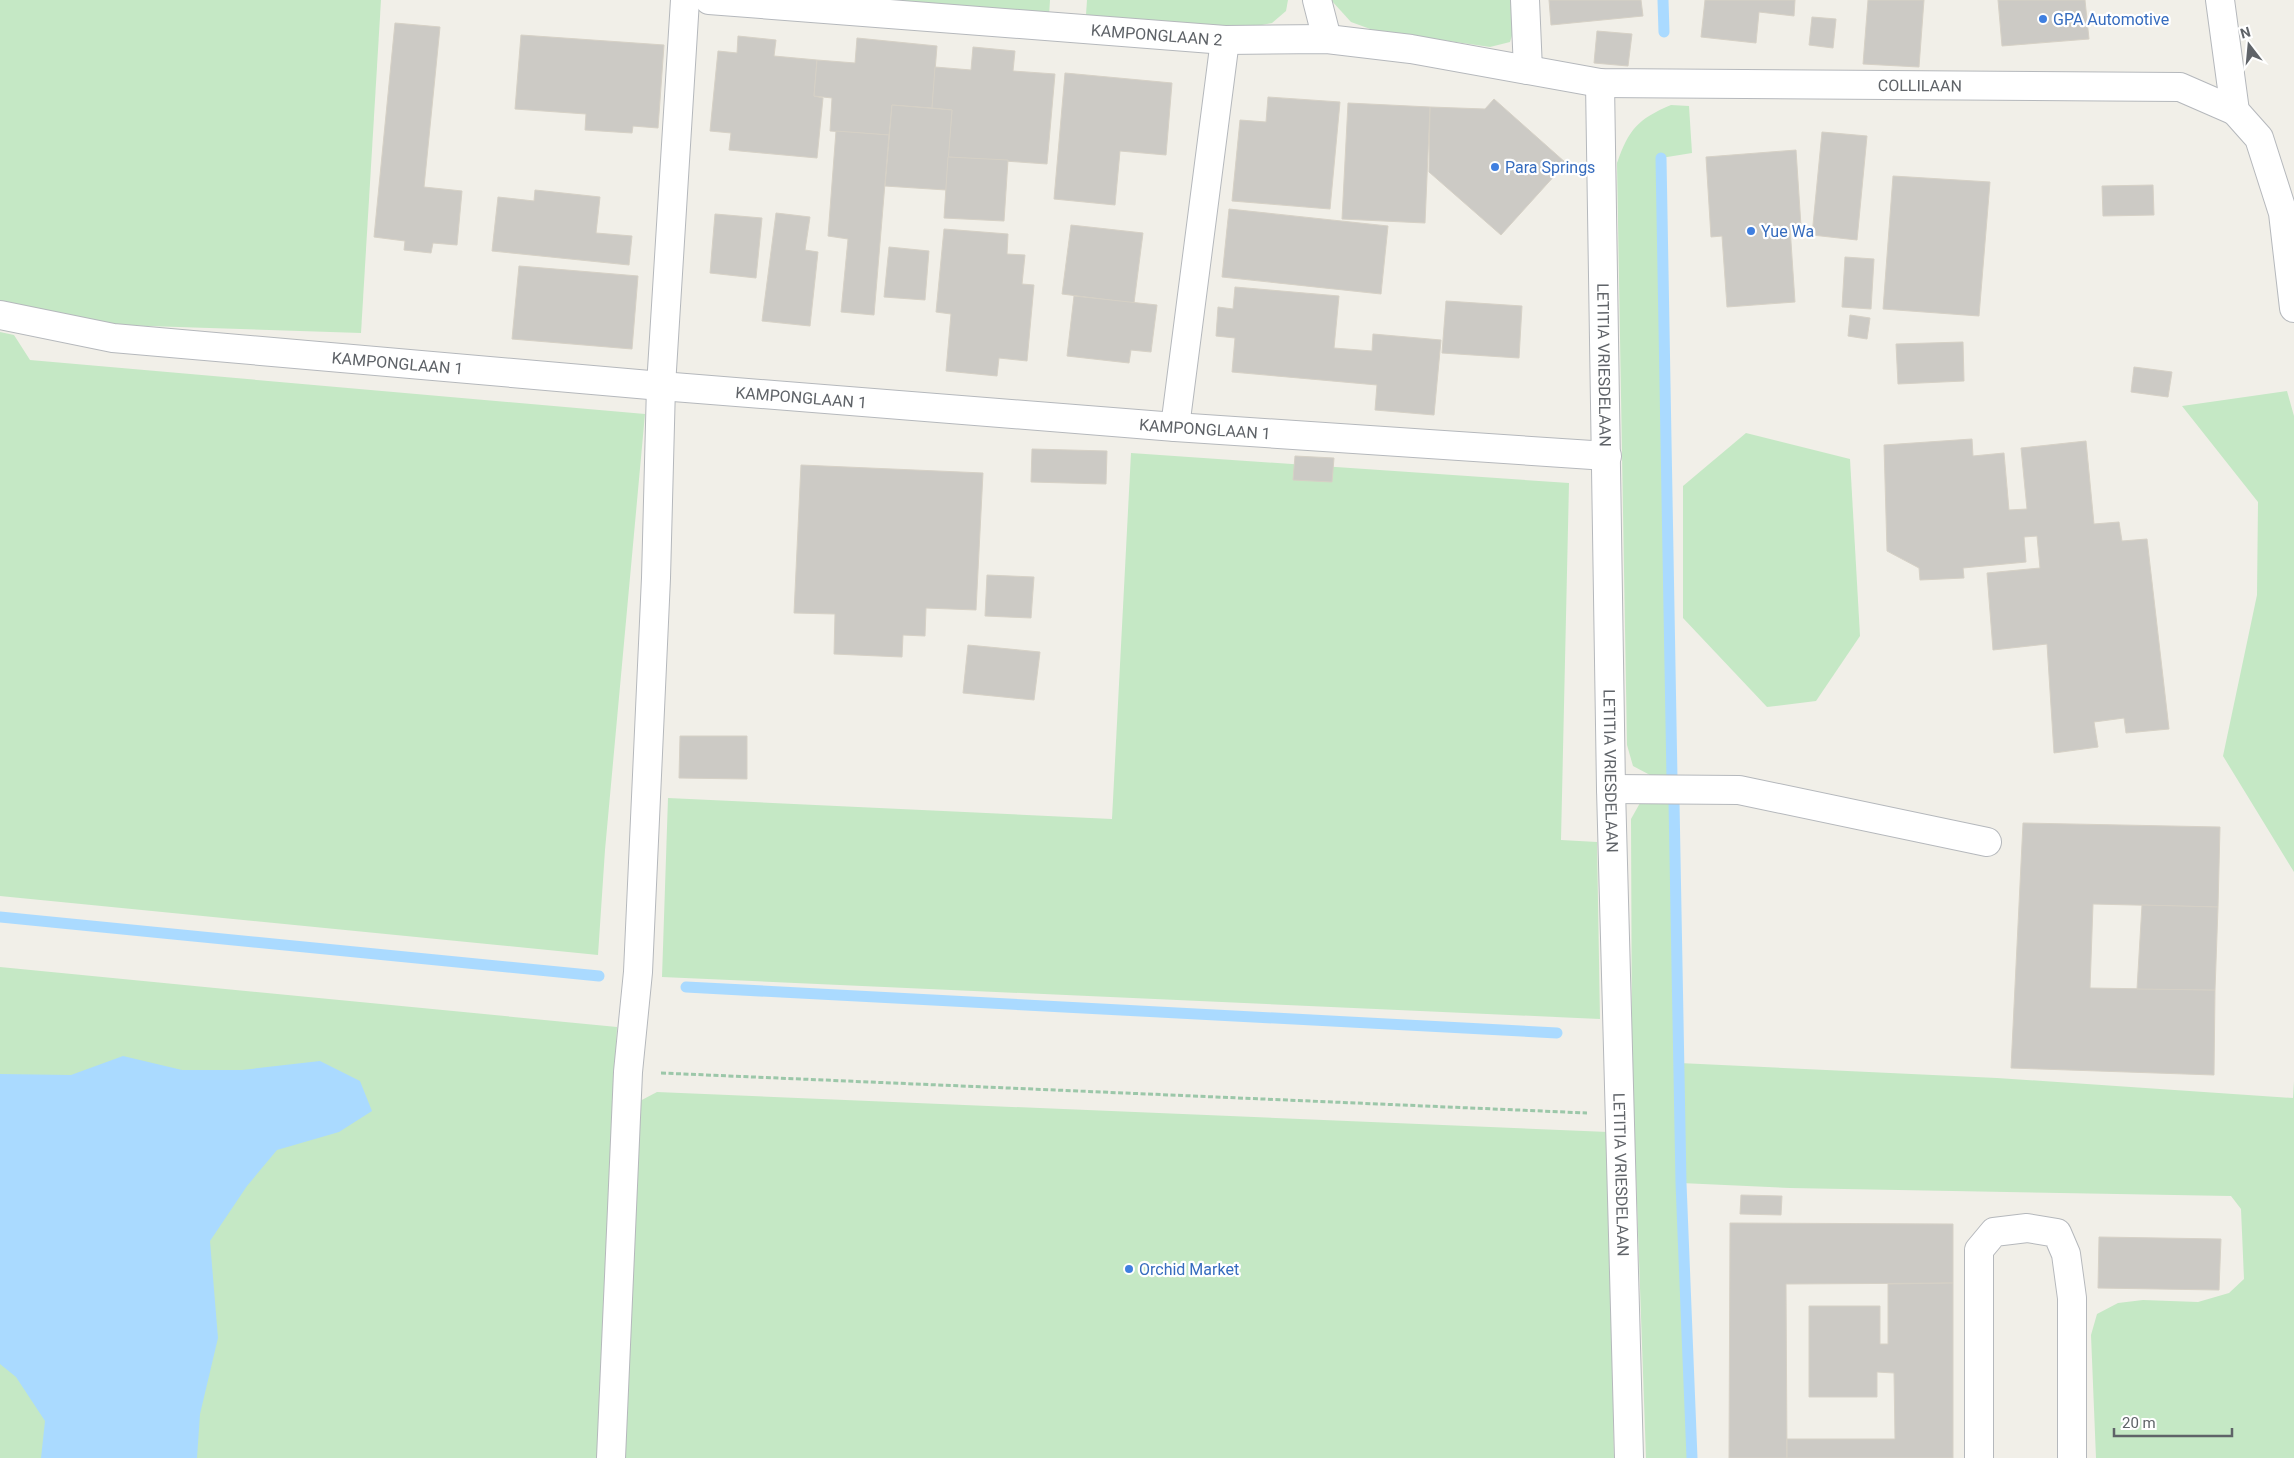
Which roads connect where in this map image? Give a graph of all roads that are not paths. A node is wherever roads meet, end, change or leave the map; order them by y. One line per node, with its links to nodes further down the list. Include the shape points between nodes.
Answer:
1 (685, 0): 13 (street)
2 (709, 0): 7 (street, KAMPONGLAAN 2)
3 (1317, 0): 6 (street)
4 (1526, 0): 8 (street)
5 (2220, 0): 10 (street)
6 (1327, 39): 7 (street, KAMPONGLAAN 2); 8 (street, KAMPONGLAAN 2, via 1411,49)
7 (1225, 40): 14 (street)
8 (1528, 70): 9 (street, KAMPONGLAAN 2)
9 (1600, 83): 10 (street, COLLILAAN, via 2180,87); 15 (street, LETITIA VRIESDELAAN)
10 (2235, 112): 11 (street, via 2259,138 2283,213)
11 (2294, 308)
12 (0, 315): 13 (street, KAMPONGLAAN 1, via 113,338)
13 (661, 386): 14 (street, KAMPONGLAAN 1); 18 (street, via 639,962 628,1072)
14 (1174, 427): 15 (street, KAMPONGLAAN 1)
15 (1607, 456): 16 (street, LETITIA VRIESDELAAN)
16 (1611, 789): 17 (street, via 1739,790); 19 (street, LETITIA VRIESDELAAN)
17 (1987, 842)
18 (611, 1458)
19 (1629, 1458)
20 (1979, 1458): 21 (street, via 1979,1250 1994,1232 2027,1228 2057,1233 2066,1254 2072,1298)
21 (2072, 1458)

